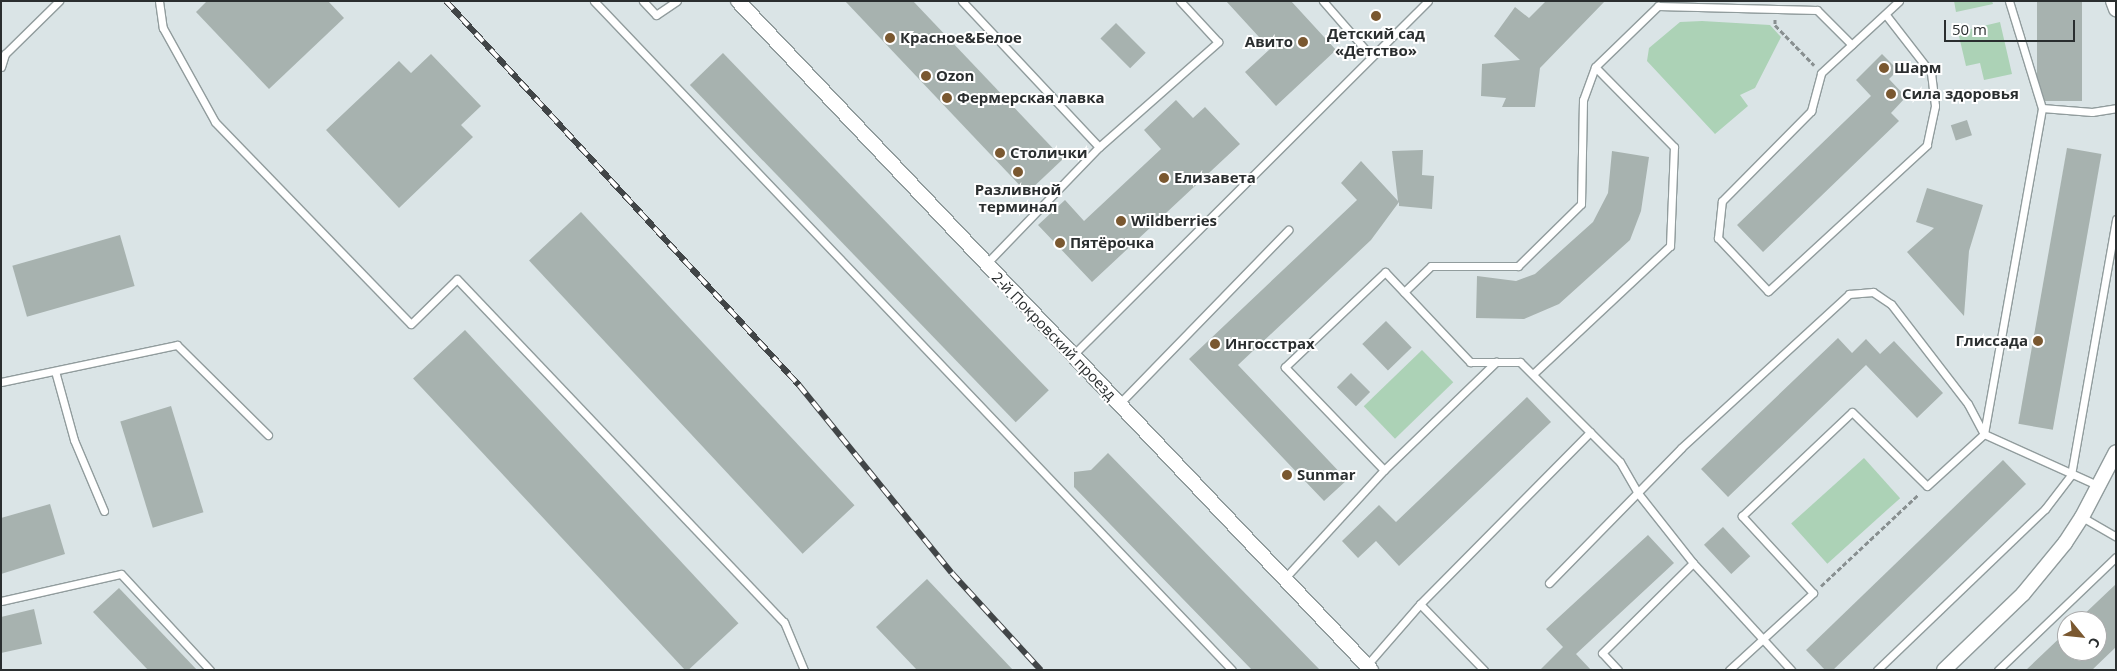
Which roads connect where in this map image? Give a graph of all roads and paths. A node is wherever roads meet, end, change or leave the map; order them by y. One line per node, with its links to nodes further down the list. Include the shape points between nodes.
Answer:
1 (59, 1): 19 (lane, via 5,54)
2 (159, 1): 57 (lane, via 163,28 215,122 228,136 411,324 457,279 784,622)
3 (594, 1): 58 (lane)
4 (643, 1): 5 (lane, via 656,15)
5 (677, 1)
6 (738, 1): 27 (street, 2-й Покровский проезд)
7 (962, 1): 24 (lane)
8 (1180, 1): 24 (lane, via 1218,42)
9 (1323, 1): 18 (lane)
10 (1428, 1): 18 (lane)
11 (1899, 1): 16 (lane)
12 (2009, 1): 22 (lane)
13 (2113, 1): 15 (street)
14 (1773, 9): 17 (lane, via 1817,10); 20 (lane, via 1658,6); 21 (path, via 1775,25)
15 (2116, 9)
16 (1886, 15): 17 (lane); 21 (lane, via 1931,73 1935,106 1927,144 1768,291 1718,238 1722,201 1811,112)
17 (1852, 45): 21 (lane)
18 (1371, 56): 29 (lane)
19 (1, 67)
20 (1595, 67): 28 (lane, via 1583,100 1581,204 1518,266 1431,266); 32 (lane, via 1674,147 1670,246)
21 (1821, 73)
22 (2042, 108): 23 (lane, via 2092,112); 36 (lane)
23 (2116, 108)
24 (1099, 147): 27 (lane)
25 (2116, 219): 40 (lane)
26 (1288, 230): 34 (lane)
27 (986, 264): 29 (street, 2-й Покровский проезд)
28 (1404, 292): 30 (lane, via 1470,362); 39 (lane, via 1385,272 1285,366)
29 (1073, 355): 34 (street, 2-й Покровский проезд)
30 (1496, 362): 32 (lane, via 1520,362); 39 (lane)
31 (55, 371): 33 (lane); 37 (lane, via 177,346); 44 (lane, via 74,440)
32 (1533, 374): 35 (lane)
33 (1, 382)
34 (1120, 404): 49 (street, 2-й Покровский проезд)
35 (1590, 432): 43 (lane, via 1620,462); 53 (lane)
36 (1984, 434): 40 (lane); 41 (lane); 43 (lane, via 1968,404 1891,304 1873,292 1849,294 1680,448)
37 (268, 435)
38 (2116, 452): 42 (street)
39 (1384, 470): 49 (lane)
40 (2071, 475): 42 (lane); 63 (lane, via 2045,508)
41 (1927, 486): 51 (path); 51 (lane, via 1852,412 1742,516)
42 (2099, 486): 45 (street)
43 (1637, 492): 48 (lane); 50 (lane)
44 (104, 511)
45 (2082, 517): 46 (lane); 64 (street, via 2023,594)
46 (2116, 537)
47 (2116, 557): 65 (lane)
48 (1693, 563): 54 (lane); 60 (lane, via 1602,653)
49 (1284, 578): 55 (street, 2-й Покровский проезд)
50 (1549, 583)
51 (1813, 593): 54 (lane)
52 (1, 601): 56 (lane, via 121,574)
53 (1420, 604): 55 (lane); 59 (lane)
54 (1762, 640): 61 (lane); 62 (lane)
55 (1369, 668)
56 (210, 670)
57 (804, 670)
58 (1232, 670)
59 (1484, 670)
60 (1618, 670)
61 (1729, 670)
62 (1791, 670)
63 (1877, 670)
64 (1944, 670)
65 (1998, 670)

